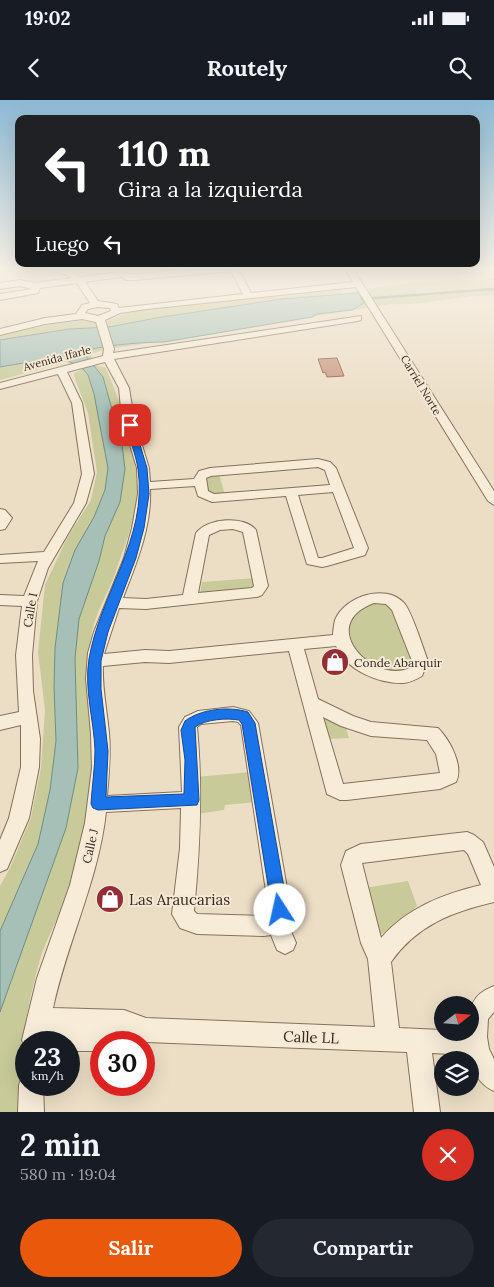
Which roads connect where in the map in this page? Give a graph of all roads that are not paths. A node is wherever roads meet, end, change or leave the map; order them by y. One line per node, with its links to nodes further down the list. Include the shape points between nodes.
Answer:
1 (68, 316): 8 (street)
2 (71, 316): 9 (street)
3 (86, 316): 7 (street)
4 (112, 316): 7 (street)
5 (379, 316): 17 (street, Carriel Norte)
6 (358, 318): 10 (street, Avenida Ifarle)
7 (102, 323): 10 (street, Calle J)
8 (0, 328)
9 (0, 332)
10 (103, 356): 11 (street, Avenida Ifarle); 14 (street, Calle J, via 124,388 128,419)
11 (66, 369): 12 (street, Avenida Ifarle); 20 (street, Calle I, via 77,403 88,474 80,503)
12 (0, 386)
13 (200, 482): 14 (street); 15 (street, via 200,476 207,472 321,463 329,467); 16 (street, via 204,495 212,498)
14 (145, 486): 25 (street, Calle J, via 137,535)
15 (337, 488): 16 (street); 16 (street, via 361,550 354,556 320,563 310,558)
16 (291, 492)
17 (494, 501)
18 (0, 513): 19 (street, via 5,518)
19 (0, 526)
20 (47, 556): 21 (street); 24 (street, Calle I)
21 (0, 559)
22 (190, 599): 22 (street, via 260,591 248,529 236,525 204,531); 25 (street)
23 (0, 600): 24 (street)
24 (30, 601): 30 (street, Calle I, via 24,655)
25 (114, 603): 28 (street, Calle J, via 102,632)
26 (341, 640): 26 (street, via 356,660 377,673 405,677 420,668 400,609 390,600 370,600 350,610 340,627); 27 (street)
27 (295, 645): 28 (street, via 169,657 148,663); 29 (street)
28 (95, 665): 33 (street, Calle J, via 101,751)
29 (311, 703): 29 (street, via 331,783 336,790 347,792 440,781 449,777 450,770 439,740 432,733 370,729)
30 (29, 717): 31 (street); 34 (street, Calle I, via 28,784 20,818)
31 (0, 723)
32 (192, 800): 33 (street); 36 (street, via 183,910 186,917 197,924 264,926); 36 (street, via 189,724 198,718 244,716 248,723 280,910)
33 (98, 804): 40 (street, Calle J, via 86,864 48,978)
34 (0, 863)
35 (494, 892): 38 (street, via 450,904 422,916 397,935); 38 (street, via 476,848 467,841 355,855 351,865)
36 (276, 922): 37 (street)
37 (284, 944)
38 (378, 959): 42 (street, via 384,984)
39 (494, 997): 44 (street, via 479,1013 474,1033)
40 (36, 1031)
41 (80, 1037): 42 (street, Calle LL, via 113,1039 146,1030)
42 (388, 1040): 43 (street, Calle LL)
43 (418, 1041): 44 (street, Calle LL); 48 (street)
44 (476, 1044): 45 (street)
45 (494, 1079)
46 (31, 1096): 47 (street)
47 (31, 1112)
48 (427, 1112)

